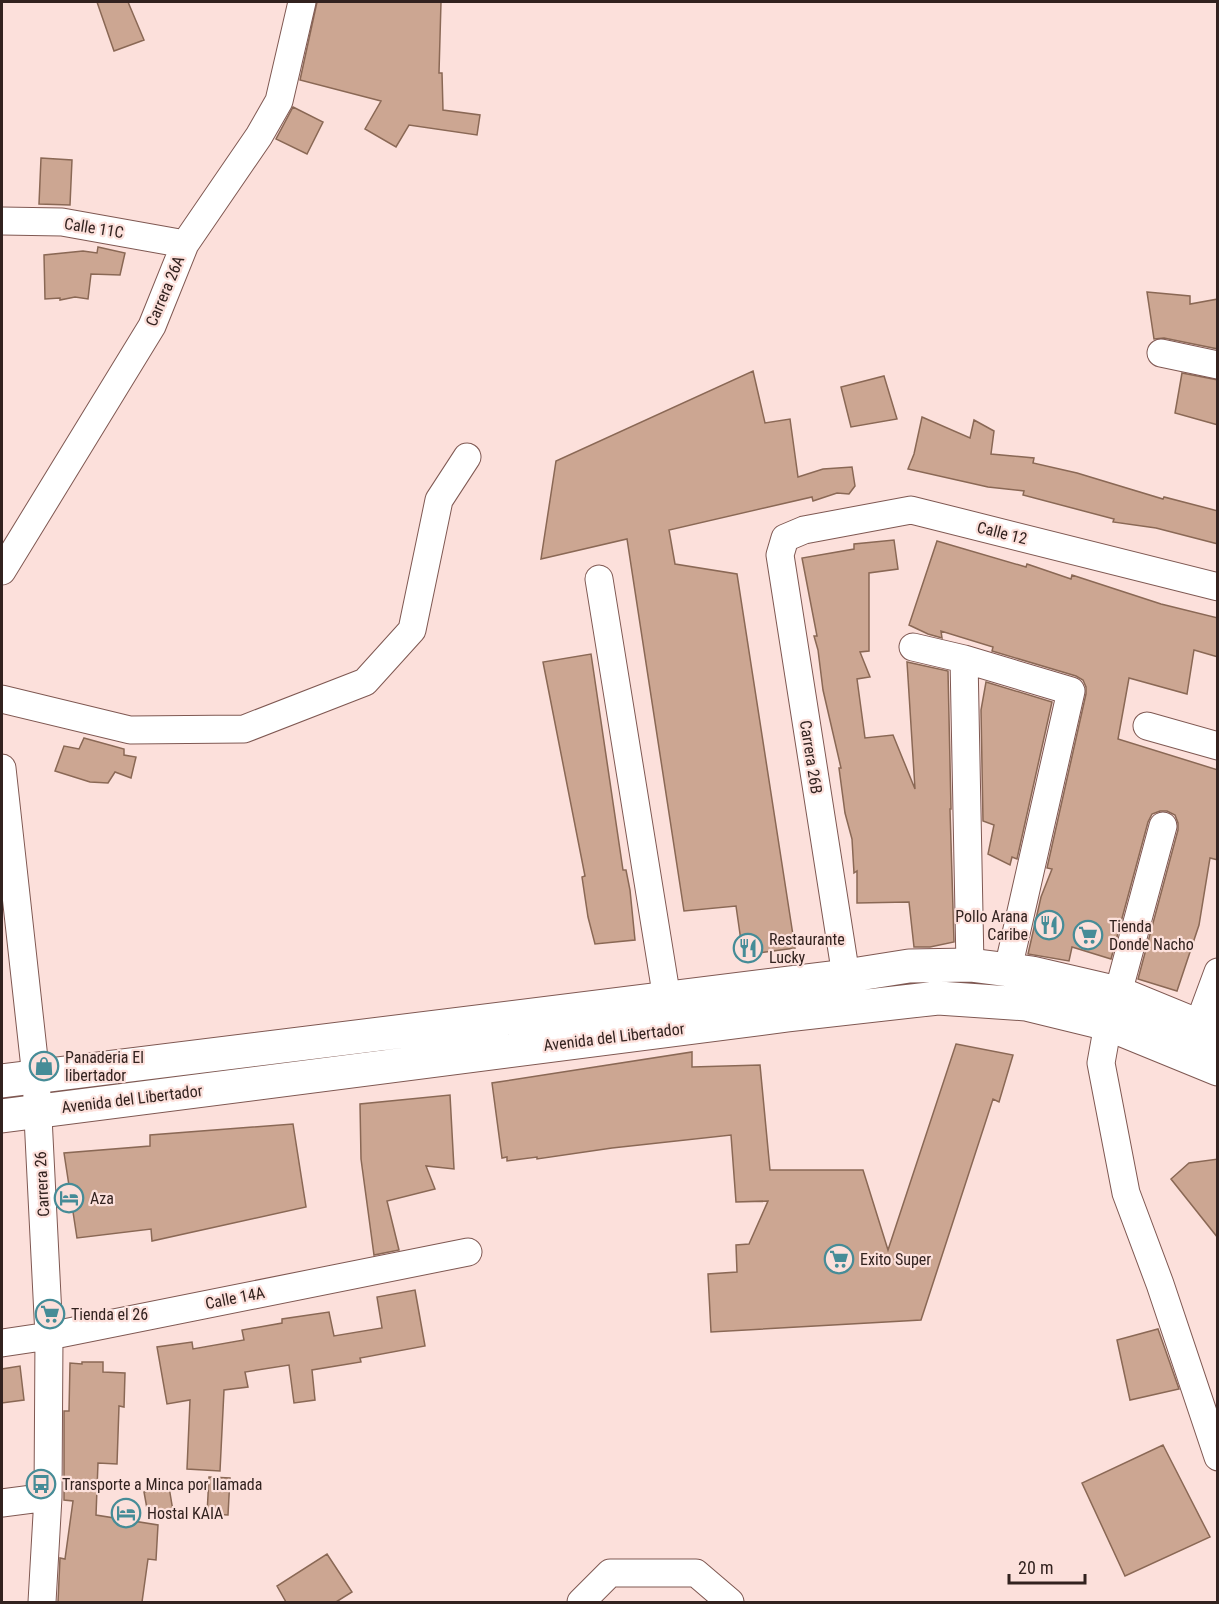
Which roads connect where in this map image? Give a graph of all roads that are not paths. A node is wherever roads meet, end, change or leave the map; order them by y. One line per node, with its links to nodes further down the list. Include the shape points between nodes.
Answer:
1 (302, 2): 3 (street, Carrera 26A, via 279,101)
2 (2, 221): 3 (street, Calle 11C, via 62,222)
3 (185, 243): 8 (street, Carrera 26A, via 152,326)
4 (1161, 353): 5 (street)
5 (1218, 365)
6 (467, 457): 13 (street, via 439,501 412,630 365,682 244,729 130,730)
7 (785, 538): 10 (street, Calle 12, via 804,530 911,510); 21 (street, Carrera 26B, via 780,555)
8 (2, 571)
9 (599, 579): 23 (street)
10 (1218, 587)
11 (913, 647): 12 (street)
12 (964, 659): 18 (street); 19 (street, via 1071,691)
13 (2, 699)
14 (1147, 726): 15 (street)
15 (1218, 746)
16 (2, 768): 27 (street, Carrera 26)
17 (1163, 826): 22 (street)
18 (970, 965): 19 (main road, Avenida del Libertador); 21 (main road, Avenida del Libertador, via 909,966)
19 (1008, 969): 22 (main road, Avenida del Libertador)
20 (1218, 972): 25 (street)
21 (846, 976): 23 (main road, Avenida del Libertador)
22 (1118, 993): 25 (main road, Avenida del Libertador)
23 (668, 999): 27 (main road, Avenida del Libertador)
24 (1108, 1024): 26 (main road, Avenida del Libertador); 29 (main road, Avenida del Libertador, via 1026,1004 938,998); 34 (street, via 1101,1063 1126,1193)
25 (1208, 1030)
26 (1218, 1069)
27 (36, 1077): 28 (main road, Avenida del Libertador); 29 (street, Carrera 26)
28 (2, 1081)
29 (38, 1111): 30 (main road, Avenida del Libertador); 32 (street, Carrera 26)
30 (2, 1116)
31 (468, 1252): 32 (street, Calle 14A)
32 (49, 1336): 33 (street, Calle 14A); 35 (street, Carrera 26)
33 (2, 1343)
34 (1218, 1457)
35 (48, 1497): 36 (street); 37 (street, Carrera 26)
36 (2, 1503)
37 (42, 1602)
38 (581, 1602): 39 (street, via 610,1574 696,1573)
39 (730, 1602)

